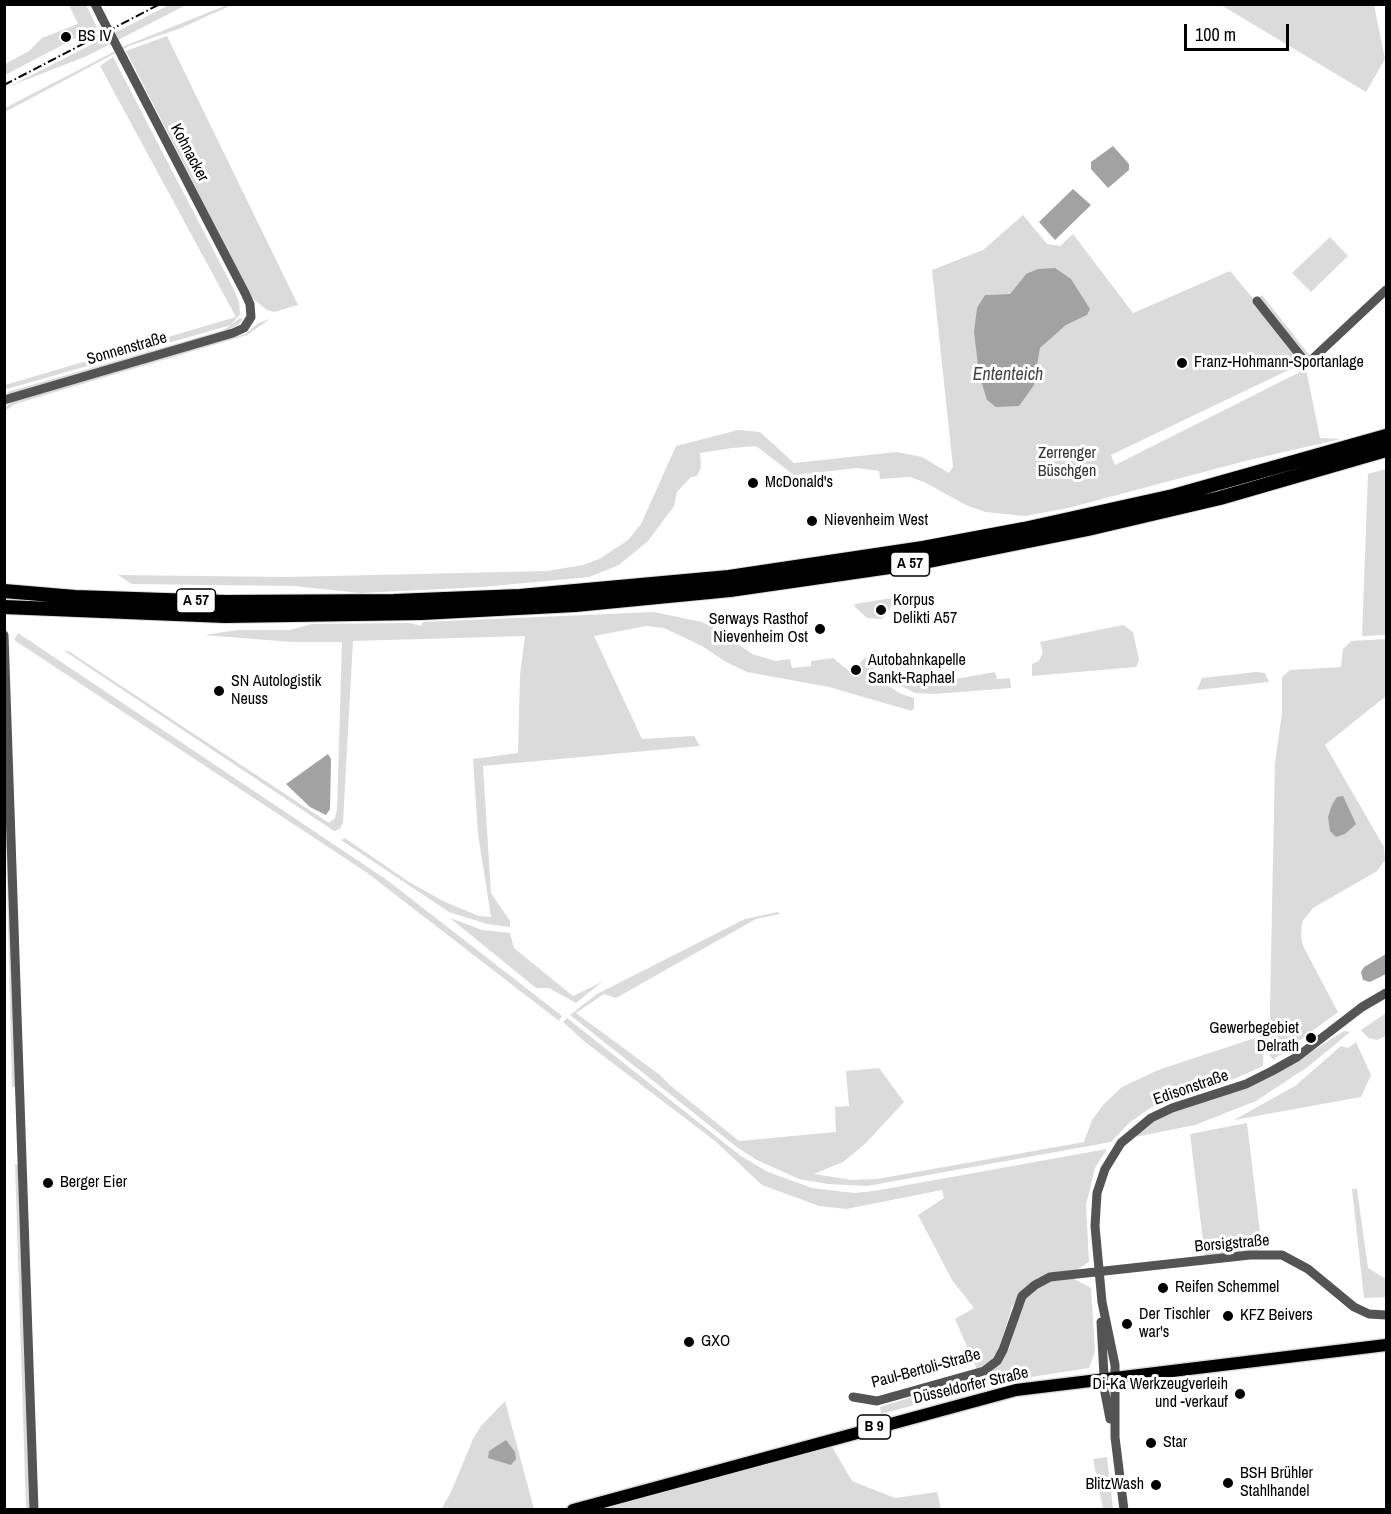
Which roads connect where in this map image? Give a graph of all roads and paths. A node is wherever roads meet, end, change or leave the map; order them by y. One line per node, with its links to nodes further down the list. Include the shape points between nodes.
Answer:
1 (95, 4): 4 (street, Kohnacker, bridge, via 245,292)
2 (1386, 290): 3 (street, via 1307,364)
3 (1257, 302)
4 (251, 317): 5 (street, Sonnenstraße, via 244,328 233,333)
5 (4, 400)
6 (1386, 436): 8 (highway, A 57, via 1205,488 1024,529 729,577 520,596 394,601 225,602)
7 (1386, 450): 9 (highway, A 57, via 1220,498 1088,529 924,562 730,590 575,605 421,613 225,616)
8 (4, 591)
9 (4, 606)
10 (4, 635): 17 (street)
11 (1386, 993): 12 (street, Edisonstraße, via 1280,1067 1245,1084 1165,1110 1132,1132 1110,1160 1097,1193)
12 (1099, 1272): 13 (street, Borsigstraße, via 1282,1255 1308,1269 1354,1307 1369,1314); 15 (street, Edisonstraße); 16 (street, Paul-Bertoli-Straße, via 1050,1277 1028,1290 1017,1305 1004,1350 984,1371 877,1401)
13 (1386, 1315)
14 (1386, 1346): 15 (main road, Düsseldorfer Straße / B 9)
15 (1110, 1378): 18 (main road, Düsseldorfer Straße / B 9, via 980,1398); 19 (street, Edisonstraße)
16 (853, 1397)
17 (34, 1509)
18 (573, 1509)
19 (1124, 1509)

